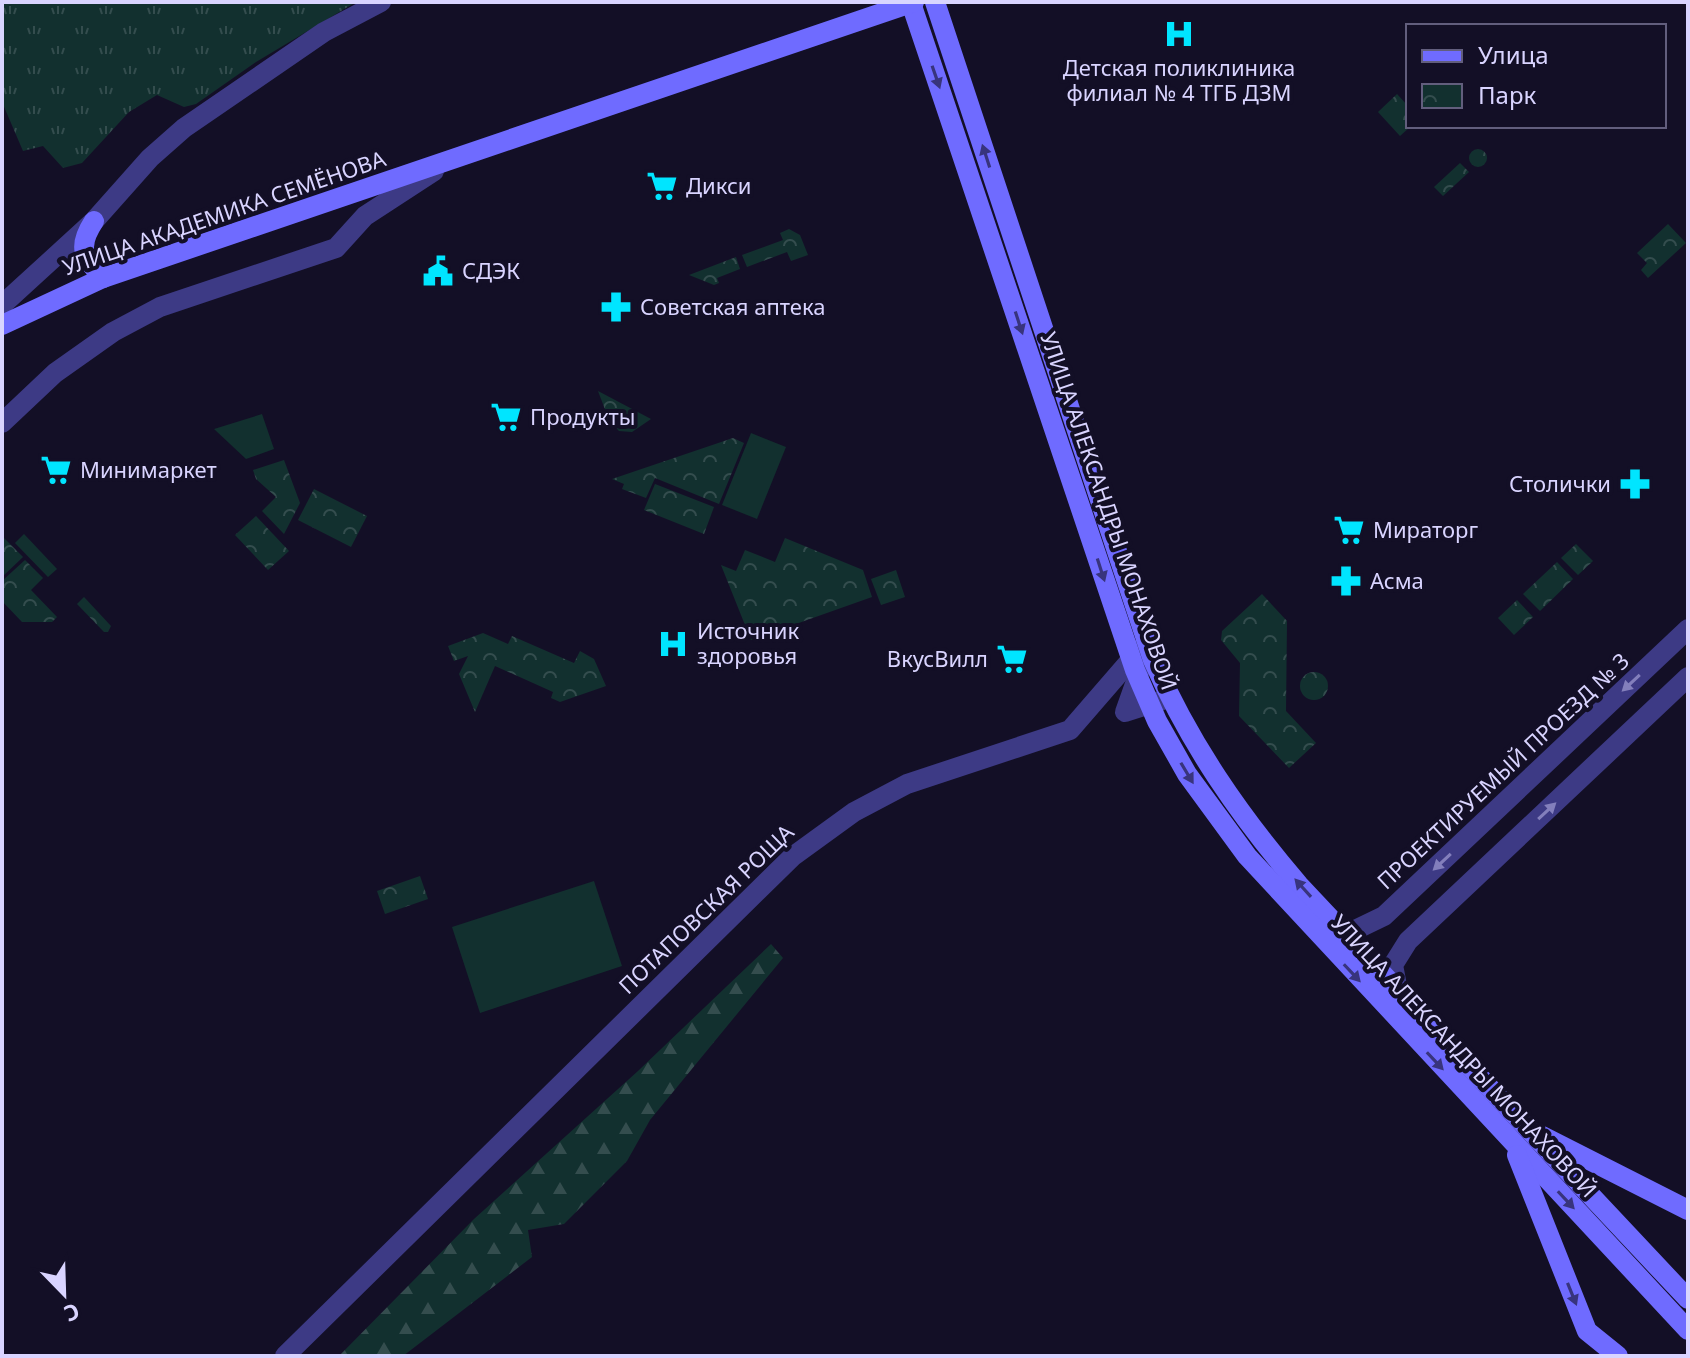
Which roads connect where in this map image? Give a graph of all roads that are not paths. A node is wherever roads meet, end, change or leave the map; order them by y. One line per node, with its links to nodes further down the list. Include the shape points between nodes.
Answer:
1 (381, 2): 5 (street, УЛИЦА АКАДЕМИКА СЕМЁНОВА, via 324,32 184,128)
2 (913, 2): 4 (main road, УЛИЦА АКАДЕМИКА СЕМЁНОВА); 12 (main road, УЛИЦА АЛЕКСАНДРЫ МОНАХОВОЙ, one-way to 12, via 1116,615)
3 (935, 2): 12 (main road, УЛИЦА АЛЕКСАНДРЫ МОНАХОВОЙ, one-way to 3, via 1127,584)
4 (466, 154): 6 (main road, УЛИЦА АКАДЕМИКА СЕМЁНОВА); 9 (street, via 384,202 336,248 147,313 70,361)
5 (94, 221): 6 (main road, via 84,247 87,260); 7 (street, УЛИЦА АКАДЕМИКА СЕМЁНОВА)
6 (103, 278): 8 (main road, УЛИЦА АКАДЕМИКА СЕМЁНОВА)
7 (2, 305)
8 (2, 325)
9 (2, 423)
10 (1688, 629): 13 (street, ПРОЕКТИРУЕМЫЙ ПРОЕЗД № 3, one-way to 13, via 1384,916 1355,930)
11 (1688, 677): 14 (street, one-way to 11, via 1393,965 1408,941)
12 (1160, 701): 13 (main road, УЛИЦА АЛЕКСАНДРЫ МОНАХОВОЙ, one-way to 12, via 1248,824); 15 (main road, УЛИЦА АЛЕКСАНДРЫ МОНАХОВОЙ, one-way to 15, via 1187,774 1247,856); 19 (street, ПОТАПОВСКАЯ РОЩА, via 1125,712 1153,635 1070,730 907,784 826,830 756,890)
13 (1341, 930): 14 (main road, УЛИЦА АЛЕКСАНДРЫ МОНАХОВОЙ)
14 (1398, 991): 15 (main road, УЛИЦА АЛЕКСАНДРЫ МОНАХОВОЙ)
15 (1521, 1136): 16 (main road); 17 (main road, УЛИЦА АЛЕКСАНДРЫ МОНАХОВОЙ); 18 (main road, УЛИЦА АЛЕКСАНДРЫ МОНАХОВОЙ, one-way to 18); 20 (main road, one-way to 20, via 1587,1331)
16 (1688, 1210)
17 (1688, 1299)
18 (1688, 1330)
19 (285, 1356)
20 (1618, 1356)

